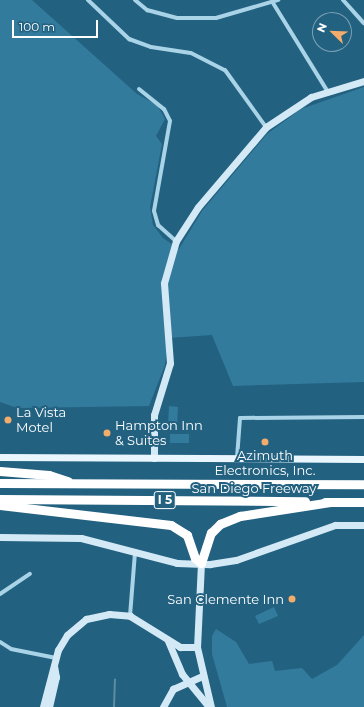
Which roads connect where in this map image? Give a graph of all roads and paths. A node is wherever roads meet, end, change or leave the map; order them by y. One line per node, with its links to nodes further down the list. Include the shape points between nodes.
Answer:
1 (88, 0): 10 (street, via 129,39 151,47 191,54 225,70)
2 (135, 0): 5 (street, via 148,10 177,18 216,18)
3 (278, 0): 5 (street)
4 (344, 0): 6 (street)
5 (273, 3): 9 (street)
6 (364, 23)
7 (364, 81): 9 (street)
8 (139, 89): 11 (street, via 164,109 170,121 154,211 158,225)
9 (328, 92): 10 (street, via 292,107)
10 (266, 127): 11 (street, via 198,207)
11 (176, 242): 14 (street, via 164,283 170,362 154,415)
12 (364, 417): 15 (street, via 240,418)
13 (0, 457): 14 (main road)
14 (154, 458): 15 (main road)
15 (237, 459): 16 (main road)
16 (364, 459)
17 (0, 471): 19 (highway, via 50,475)
18 (0, 483): 19 (highway, San Diego Freeway / I 5)
19 (77, 484): 20 (highway, San Diego Freeway / I 5)
20 (364, 484)
21 (0, 499): 22 (highway, San Diego Freeway / I 5)
22 (330, 502): 23 (highway, San Diego Freeway / I 5); 28 (highway, via 240,516 220,524 211,533)
23 (364, 502)
24 (0, 505): 28 (highway, via 171,526 187,535 195,558)
25 (364, 525): 28 (street, via 335,525 236,560)
26 (0, 538): 27 (street, via 81,538)
27 (135, 551): 28 (street, via 177,563); 31 (street)
28 (201, 563): 34 (street)
29 (30, 574): 30 (street)
30 (0, 594)
31 (130, 616): 33 (street); 35 (street, via 109,614 86,619 67,635)
32 (0, 642): 35 (street, via 10,649)
33 (168, 642): 34 (street, via 188,649); 38 (street)
34 (197, 647): 37 (street)
35 (56, 658): 36 (street)
36 (54, 666): 39 (street); 40 (street, via 56,677)
37 (202, 676): 38 (street); 42 (street)
38 (186, 680): 41 (street, via 172,690); 42 (street)
39 (43, 707)
40 (49, 707)
41 (163, 707)
42 (210, 707)

